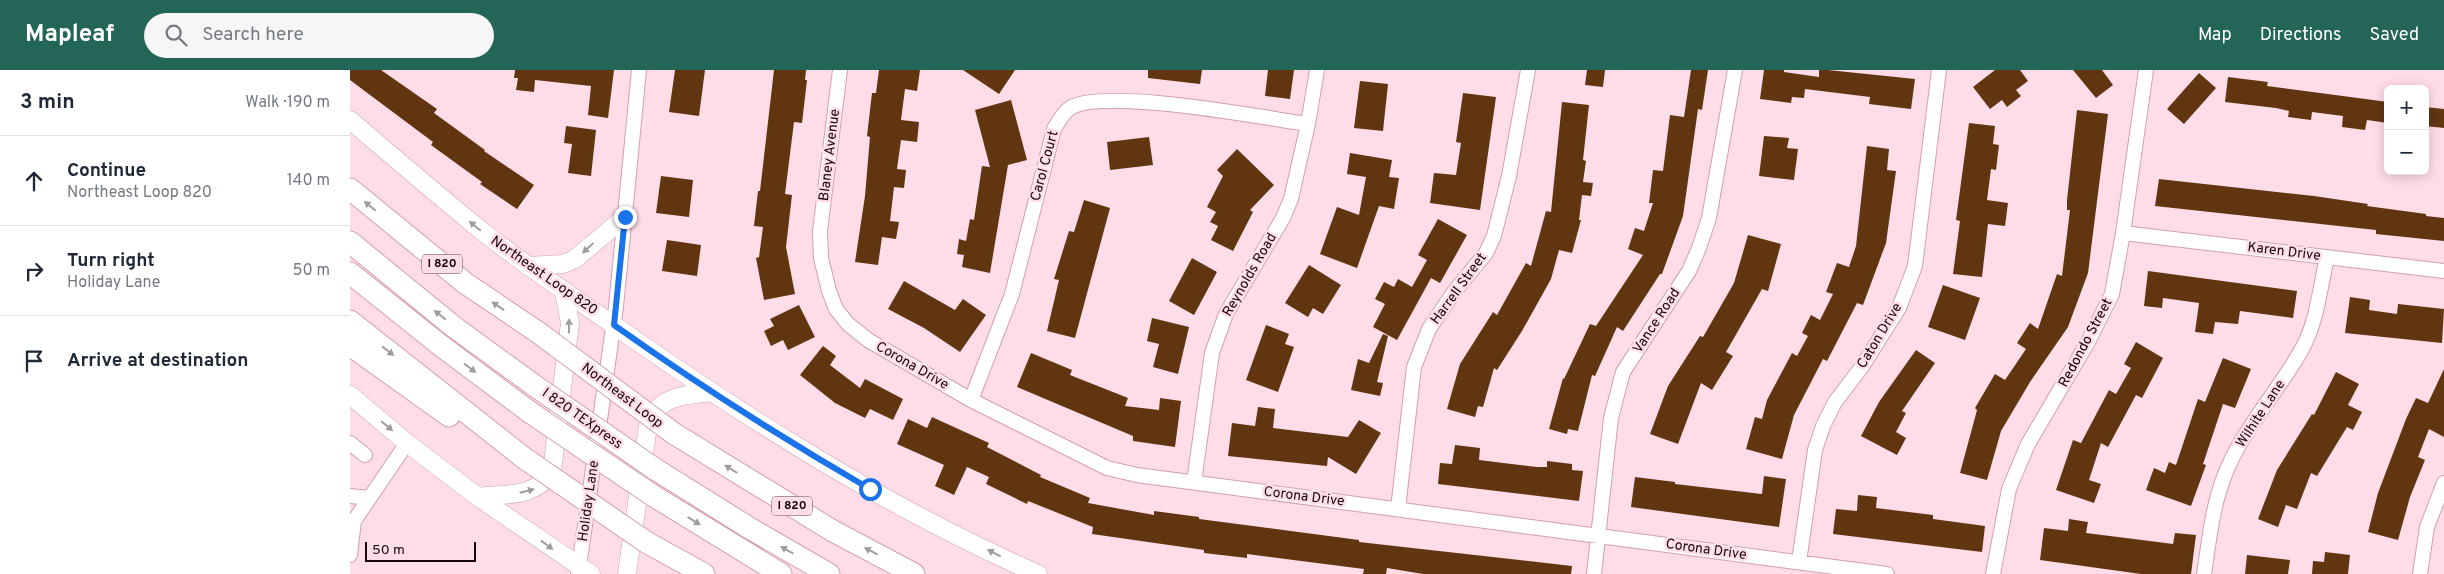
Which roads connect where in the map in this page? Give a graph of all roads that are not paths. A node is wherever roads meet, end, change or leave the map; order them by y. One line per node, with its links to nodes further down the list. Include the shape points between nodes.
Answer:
1 (639, 70): 11 (street, Holiday Lane)
2 (840, 70): 13 (street, Blaney Avenue)
3 (1317, 70): 9 (street, Reynolds Road)
4 (1528, 70): 35 (street, Harrell Street, via 1509,176 1494,236 1486,253 1429,329 1414,367)
5 (1735, 70): 36 (street, Vance Road, via 1709,218 1699,248 1689,272 1623,372 1611,418)
6 (1939, 70): 38 (street, Caton Drive, via 1915,266 1899,308 1835,402 1823,426 1815,450)
7 (2146, 70): 12 (street, Redondo Street)
8 (350, 120): 16 (main road, Northeast Loop 820, one-way to 8)
9 (1308, 124): 25 (street, Carol Court, via 1129,100 1097,100 1071,108 1054,128 1012,294); 30 (street, Reynolds Road, via 1291,199 1226,314 1212,353)
10 (350, 189): 44 (highway, Northeast Loop / I 820, one-way to 10, bridge, via 833,531 673,433 539,333 465,283)
11 (625, 217): 16 (main road, one-way to 16, via 575,259 563,264); 21 (street, Holiday Lane)
12 (2123, 233): 15 (street, Karen Drive); 48 (street, Redondo Street, via 2112,294 2103,315 2028,444 2010,489)
13 (820, 240): 25 (street, Corona Drive, via 828,291 848,324 901,361)
14 (350, 242): 43 (highway, I 820 TEXpress, one-way to 14, bridge, via 751,530 655,469 535,386 454,327)
15 (2327, 257): 17 (street, Karen Drive); 49 (street, Wilhite Lane, via 2311,330 2224,477 2211,522)
16 (526, 266): 19 (main road, Northeast Loop 820)
17 (2444, 271)
18 (350, 272): 42 (highway, I 820 TEXpress, one-way to 42, bridge, via 530,413 652,495)
19 (564, 292): 21 (main road, Northeast Loop 820); 33 (main road, one-way to 19, via 522,494 545,482 552,471 570,323)
20 (350, 321): 29 (highway, one-way to 29)
21 (614, 325): 23 (main road, Northeast Loop 820); 39 (street, Holiday Lane)
22 (350, 345): 29 (highway, via 504,456)
23 (711, 392): 40 (main road, via 670,399 658,406 649,419); 45 (main road, Northeast Loop 820, one-way to 23, via 870,489)
24 (350, 395): 27 (main road, one-way to 27)
25 (971, 400): 30 (street, Corona Drive, via 1106,468)
26 (350, 443): 28 (street)
27 (407, 443): 33 (main road); 34 (street)
28 (365, 455)
29 (524, 458): 41 (highway, bridge, via 646,542)
30 (1194, 482): 35 (street, Corona Drive)
31 (2444, 483): 50 (street, via 2427,527)
32 (350, 496): 34 (street)
33 (478, 497): 39 (main road, one-way to 39)
34 (369, 498): 37 (street, via 354,521)
35 (1398, 509): 36 (street, Corona Drive)
36 (1599, 536): 38 (street, Corona Drive); 46 (street, Vance Road)
37 (350, 555)
38 (1799, 562): 47 (street, Corona Drive)
39 (583, 572)
40 (627, 574)
41 (704, 574)
42 (781, 574)
43 (829, 574)
44 (914, 574)
45 (1038, 574)
46 (1594, 574)
47 (1887, 574)
48 (1993, 574)
49 (2204, 574)
50 (2420, 574)

